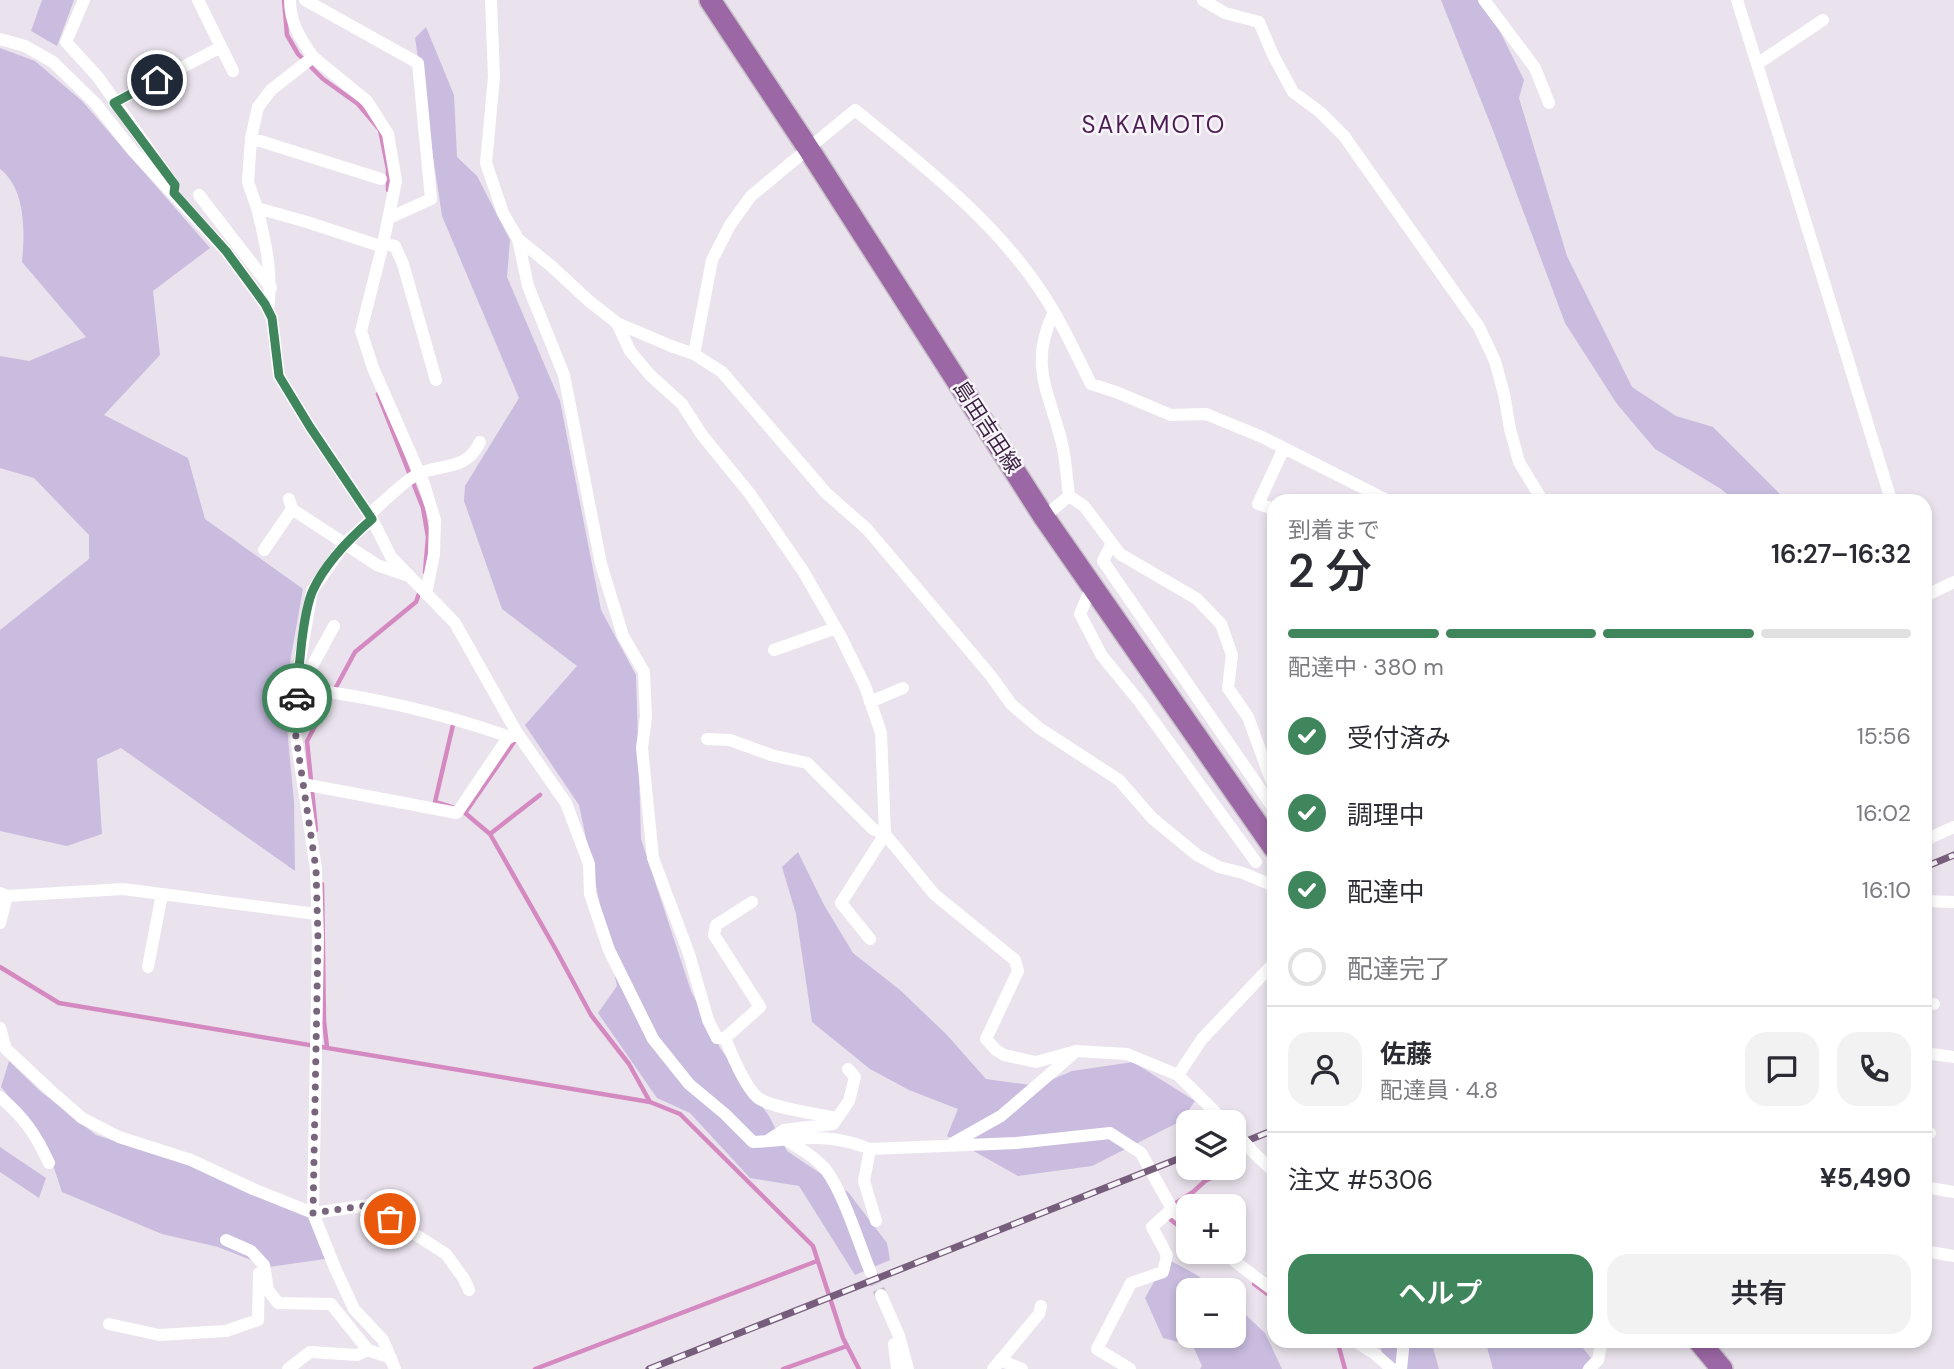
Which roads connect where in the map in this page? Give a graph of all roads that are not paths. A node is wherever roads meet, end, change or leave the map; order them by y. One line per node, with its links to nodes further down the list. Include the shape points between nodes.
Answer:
1 (83, 0): 16 (street, via 66,42)
2 (198, 0): 12 (street)
3 (290, 0): 13 (street, via 290,16)
4 (305, 0): 24 (street, via 418,63 431,199)
5 (491, 0): 25 (street, via 494,77 486,163 503,214)
6 (710, 0): 19 (main road, 島田吉田線)
7 (1203, 0): 37 (street, via 1225,13 1259,22 1293,92 1344,136 1479,327 1495,361 1519,462)
8 (1484, 0): 17 (street, via 1535,68)
9 (1737, 0): 14 (street)
10 (1823, 19): 14 (street)
11 (0, 38): 21 (street, via 53,62)
12 (222, 47): 15 (street); 16 (street)
13 (312, 57): 18 (street, via 271,90 258,107); 24 (street, via 367,101 388,134 396,181)
14 (1757, 64): 38 (street)
15 (233, 71)
16 (114, 103): 21 (street, via 175,185)
17 (1549, 103)
18 (251, 138): 20 (street); 23 (street, via 248,182)
19 (808, 148): 29 (street, via 855,110 943,181 991,229); 31 (street, via 751,196 730,225 712,260); 42 (main road, 島田吉田線)
20 (381, 179)
21 (174, 193): 28 (street, via 226,251)
22 (198, 195): 27 (street)
23 (257, 208): 26 (street); 27 (street)
24 (388, 218): 26 (street)
25 (518, 239): 30 (street); 81 (street, via 528,286 564,375 601,564 624,636 644,672 642,748 653,858 708,1020 717,1038)
26 (382, 245): 32 (street, via 395,246 403,264); 35 (street, via 361,331)
27 (271, 288): 28 (street)
28 (268, 310): 41 (street, via 279,376)
29 (1054, 312): 34 (street, via 1091,384 1171,415 1206,414); 39 (street, via 1044,333 1043,382 1063,448)
30 (617, 323): 31 (street); 52 (street, via 630,351 682,404 750,494)
31 (694, 354): 68 (street, via 722,372 826,493 867,529 1011,704 1039,728 1119,780 1152,818 1197,855)
32 (436, 380)
33 (480, 442): 35 (street, via 475,453 456,465)
34 (1284, 449): 36 (street); 40 (street, via 1258,504)
35 (418, 474): 41 (street); 50 (street, via 435,520 434,554)
36 (1375, 494)
37 (1538, 494)
38 (1889, 494)
39 (1069, 496): 42 (street); 44 (street, via 1084,506)
40 (1267, 507)
41 (371, 517): 43 (street); 46 (street, via 391,557)
42 (1044, 517): 48 (main road, 島田吉田線)
43 (345, 543): 45 (street, via 290,504); 46 (street, via 377,565); 54 (street, via 312,591)
44 (1112, 543): 59 (street, via 1120,554 1197,599 1221,624 1232,655 1228,688 1248,717); 61 (street, via 1103,561)
45 (264, 550)
46 (411, 578): 50 (street)
47 (1954, 582): 49 (street)
48 (1093, 586): 65 (main road, 島田吉田線); 67 (street, via 1080,614 1102,656)
49 (1932, 590)
50 (425, 593): 57 (street, via 455,623)
51 (334, 626): 54 (street)
52 (836, 628): 53 (street); 56 (street)
53 (774, 650)
54 (299, 688): 57 (street, via 342,693); 60 (street, via 295,730)
55 (903, 688): 56 (street)
56 (870, 702): 63 (street, via 881,733)
57 (514, 735): 60 (street, via 461,808); 92 (street, via 566,803 589,864 590,894 609,950 653,1040 689,1084 753,1142)
58 (707, 739): 63 (street, via 730,740 807,763 873,829)
59 (1267, 771)
60 (304, 785): 75 (street, via 316,869)
61 (1267, 798)
62 (1954, 827): 64 (street)
63 (885, 835): 77 (street, via 841,903); 83 (street, via 934,894 1015,960 1018,971 986,1039 1004,1055 1036,1062)
64 (1932, 837)
65 (1267, 838)
66 (1267, 853): 67 (street)
67 (1256, 862): 68 (street)
68 (1243, 873): 69 (street)
69 (1267, 883)
70 (162, 894): 71 (street, via 123,889); 75 (street); 78 (street)
71 (3, 895): 76 (street)
72 (1932, 901): 74 (street)
73 (752, 902): 81 (street, via 716,925 714,935 760,1007)
74 (1954, 902)
75 (316, 914): 101 (street)
76 (0, 923)
77 (870, 939)
78 (148, 967)
79 (1267, 970): 87 (street, via 1202,1039)
80 (0, 1028): 82 (street)
81 (725, 1038): 90 (street, via 757,1097 777,1106)
82 (3, 1049): 101 (street, via 82,1118)
83 (1076, 1051): 87 (street, via 1127,1054); 94 (street, via 1001,1116)
84 (1932, 1054): 85 (street)
85 (1954, 1057)
86 (848, 1069): 90 (street, via 855,1077 849,1101)
87 (1178, 1075): 89 (street)
88 (0, 1097): 96 (street, via 36,1136)
89 (1214, 1110)
90 (837, 1118): 92 (street, via 833,1124 784,1130)
91 (786, 1140): 92 (street); 95 (street, via 819,1136); 109 (street, via 825,1169)
92 (766, 1141)
93 (1246, 1144): 97 (street, bridge)
94 (949, 1145): 95 (street); 100 (street, via 1110,1133 1141,1153)
95 (870, 1149): 103 (street, via 864,1181)
96 (48, 1163)
97 (1267, 1165)
98 (1932, 1188): 99 (street)
99 (1954, 1192)
100 (1169, 1208): 102 (street); 127 (street, via 1152,1227 1167,1255 1163,1272 1131,1283 1097,1349)
101 (313, 1213): 111 (street, via 369,1205 446,1254); 121 (street, via 355,1309 383,1340)
102 (1176, 1214)
103 (876, 1221)
104 (226, 1240): 107 (street, via 251,1251)
105 (1932, 1252): 106 (street)
106 (1954, 1256)
107 (259, 1262): 115 (street, via 258,1320 226,1331 159,1335); 120 (street, via 264,1265 268,1290 278,1303 331,1304)
108 (1239, 1264): 110 (street)
109 (871, 1273)
110 (1267, 1286)
111 (469, 1290)
112 (881, 1295): 114 (street)
113 (1041, 1306): 122 (street)
114 (889, 1316): 124 (street); 125 (street)
115 (109, 1324)
116 (1366, 1348): 128 (street)
117 (1403, 1348): 129 (street)
118 (1600, 1348): 130 (street, via 1598,1360)
119 (1705, 1348): 131 (main road)
120 (368, 1350): 121 (street); 123 (street, via 357,1355 310,1352)
121 (393, 1364)
122 (997, 1365): 126 (street)
123 (288, 1369)
124 (897, 1369)
125 (908, 1369)
126 (1022, 1369)
127 (1130, 1369)
128 (1392, 1369)
129 (1401, 1369)
130 (1589, 1369)
131 (1722, 1369)

